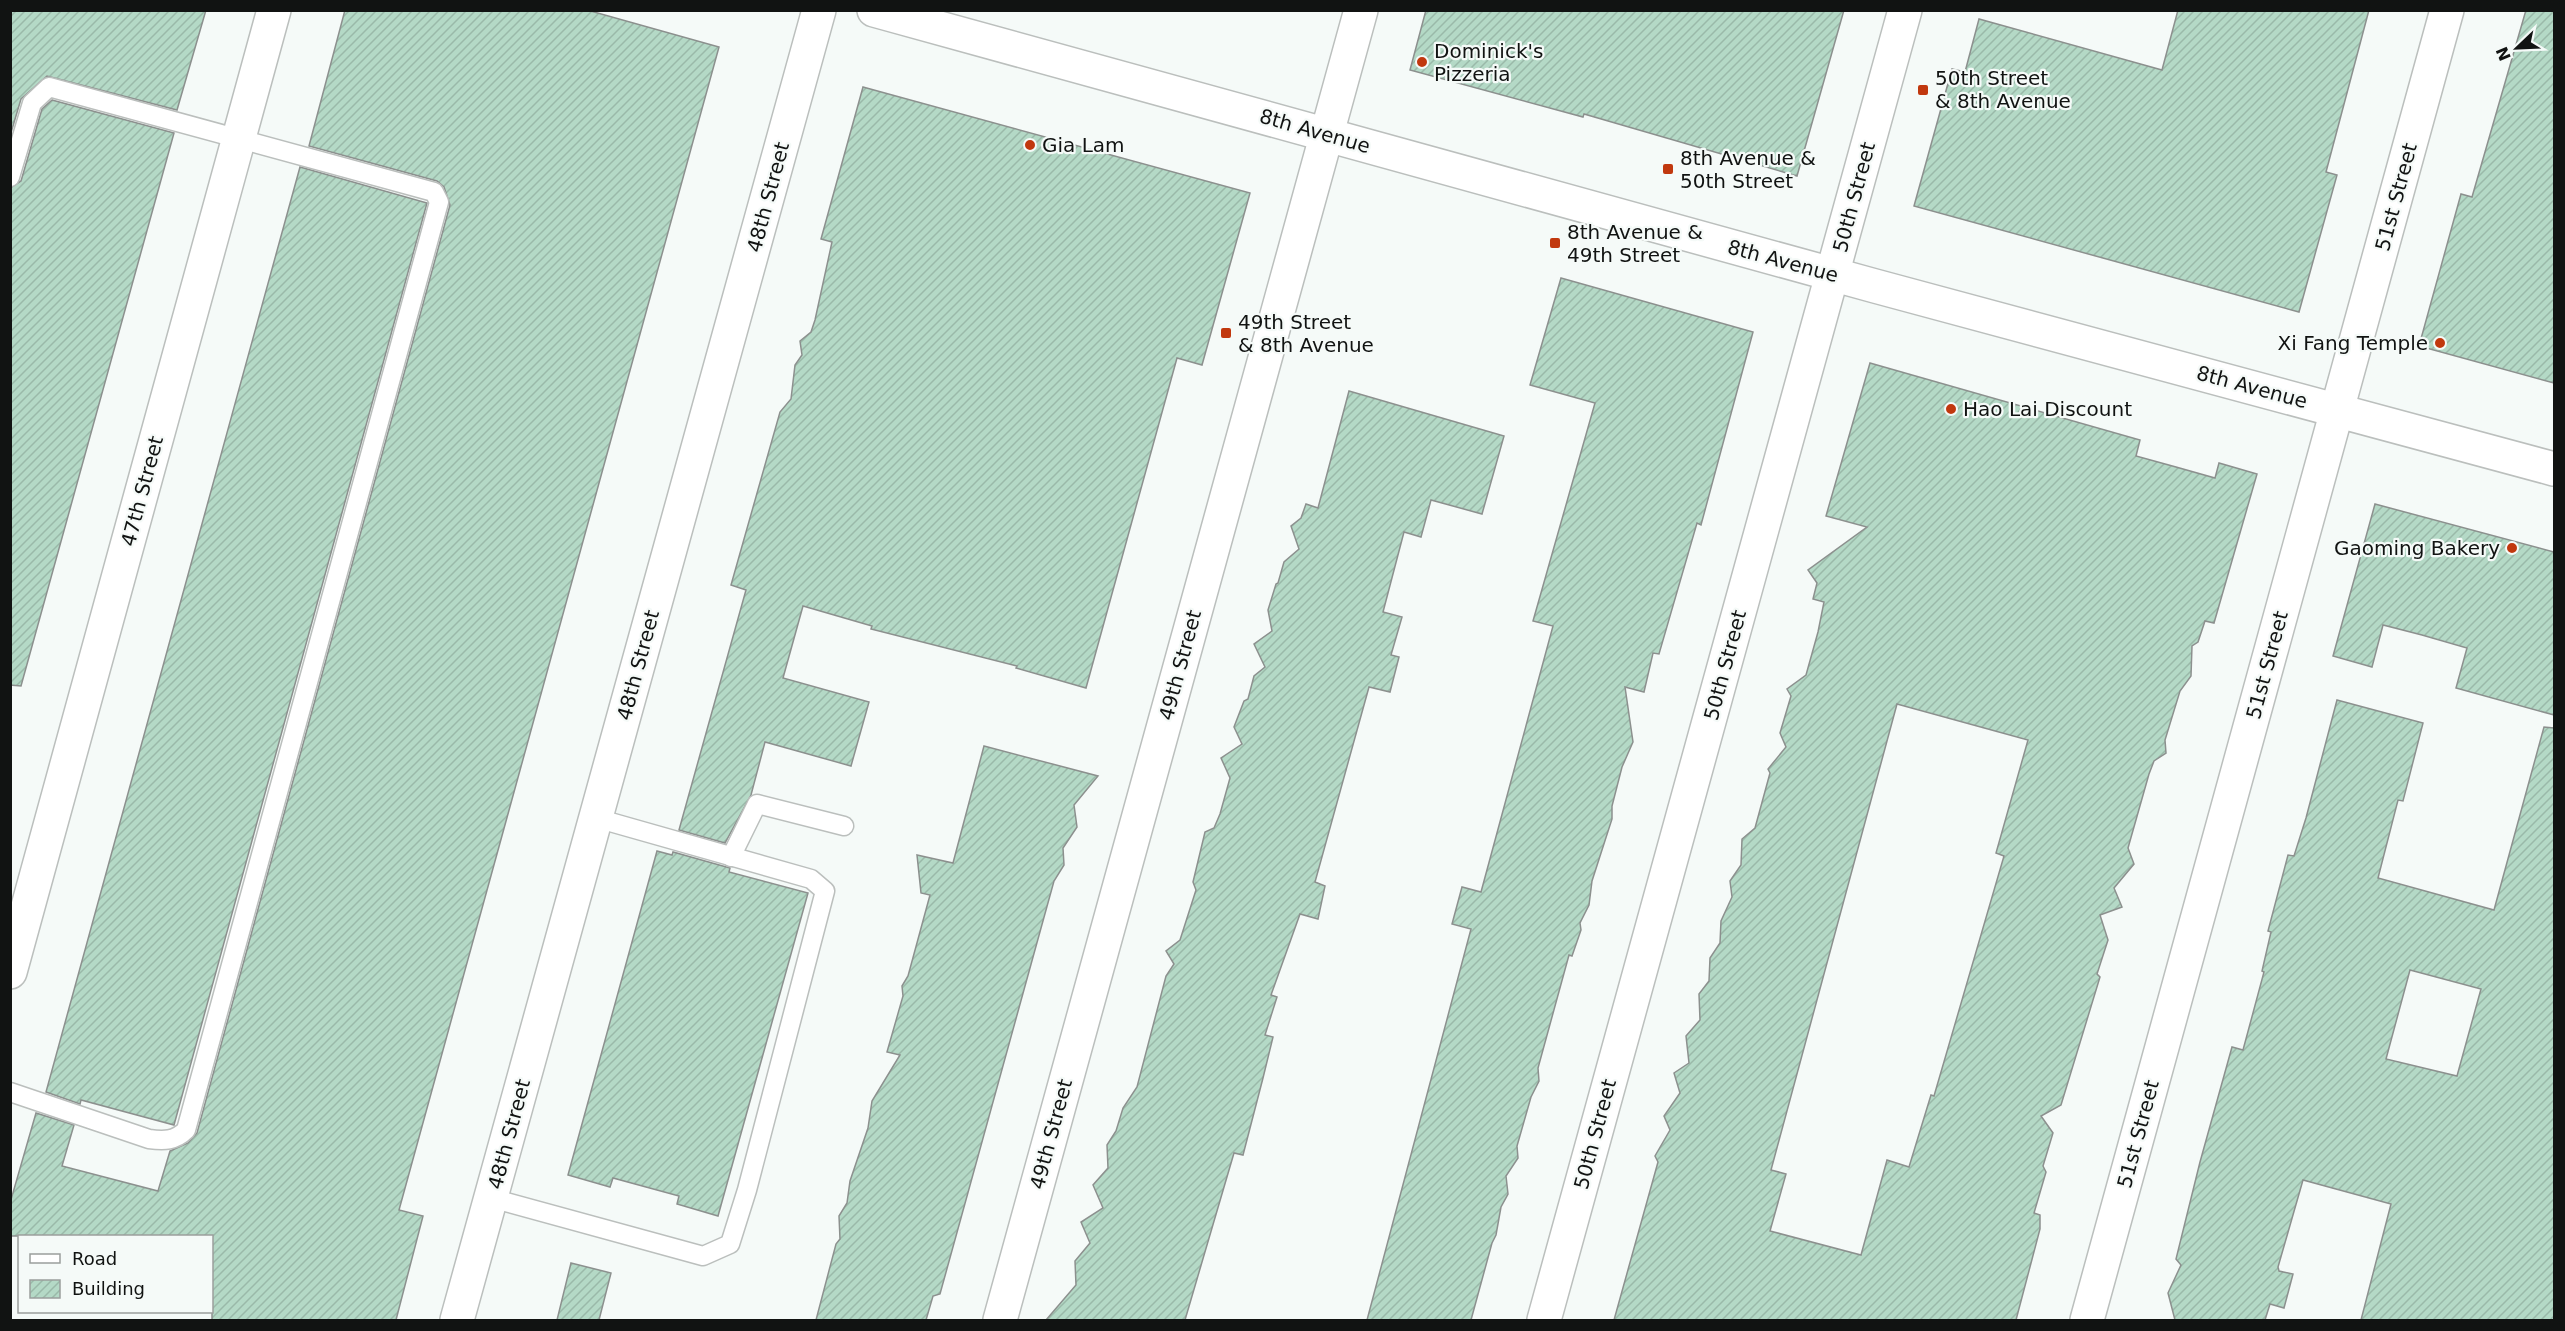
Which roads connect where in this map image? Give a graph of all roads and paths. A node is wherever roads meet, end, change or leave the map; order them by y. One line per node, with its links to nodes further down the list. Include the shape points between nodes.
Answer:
1 (274, 10): 8 (street, 47th Street)
2 (819, 10): 13 (street, 48th Street)
3 (874, 10): 7 (street, 8th Avenue)
4 (1360, 10): 7 (street, 49th Street)
5 (1905, 10): 10 (street, 50th Street)
6 (2447, 10): 11 (street, 51st Street)
7 (1326, 135): 10 (street, 8th Avenue); 20 (street, 49th Street)
8 (239, 136): 9 (lane, via 49,87 32,103); 16 (street, 47th Street); 17 (lane, via 434,192 439,202 186,1130 178,1138 149,1139)
9 (10, 177)
10 (1832, 275): 11 (street, 8th Avenue); 21 (street, 50th Street)
11 (2337, 410): 12 (street, 8th Avenue); 22 (street, 51st Street)
12 (2554, 470)
13 (596, 818): 15 (lane); 18 (street, 48th Street)
14 (844, 826): 15 (lane, via 757,804)
15 (731, 857): 18 (lane, via 811,879 825,891 730,1244 703,1256)
16 (10, 972)
17 (10, 1092)
18 (491, 1198): 19 (street, 48th Street)
19 (457, 1320)
20 (1000, 1320)
21 (1544, 1320)
22 (2087, 1320)

